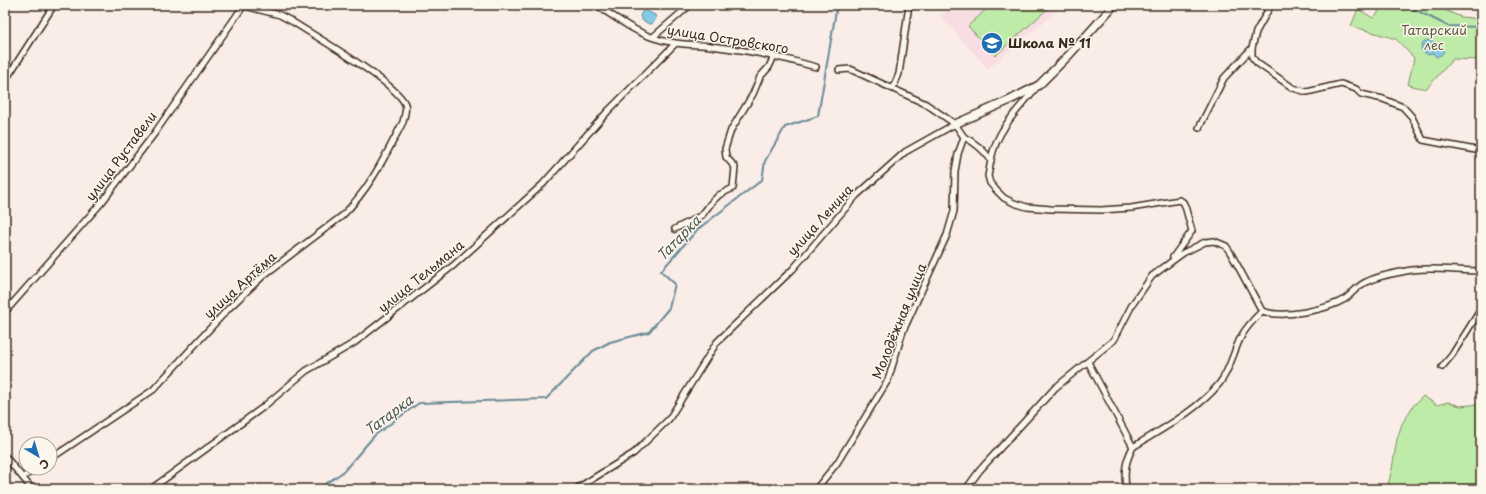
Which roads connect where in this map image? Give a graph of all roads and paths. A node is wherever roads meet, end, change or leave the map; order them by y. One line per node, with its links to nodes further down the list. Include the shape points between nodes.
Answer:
1 (54, 5): 14 (street)
2 (243, 5): 27 (street, улица Руставели, via 154,134 102,202); 31 (street, улица Артёма, via 280,15 369,70 402,99 405,105 403,122 369,185 342,216 264,275 229,308 152,390)
3 (596, 5): 8 (street, улица Островского)
4 (690, 5): 8 (street)
5 (909, 5): 16 (street, via 899,74)
6 (1114, 5): 15 (street, улица Ленина)
7 (1271, 5): 10 (street, via 1256,32)
8 (653, 38): 9 (street, улица Островского)
9 (675, 44): 11 (street, улица Островского, via 711,46); 35 (street, улица Тельмана, via 610,110 543,184 454,266 354,343 306,371 262,408)
10 (1252, 48): 18 (street, via 1224,78); 20 (street, via 1252,57 1257,63 1293,88 1307,92 1341,84 1361,94 1403,107 1412,117 1423,140)
11 (774, 56): 12 (street, улица Островского); 22 (street, via 731,130 725,149 726,157 735,167 733,188 719,195 702,215)
12 (816, 67)
13 (839, 70): 16 (street, via 850,69)
14 (5, 82)
15 (1039, 85): 17 (street, улица Ленина); 21 (street, via 1000,133 992,150)
16 (893, 88): 17 (street, via 926,104)
17 (955, 124): 19 (street); 36 (street, улица Ленина, via 905,152 856,196 793,269 717,342 669,419 634,452)
18 (1199, 128)
19 (964, 137): 21 (street, via 981,147); 37 (street, Молодёжная улица, via 955,171 954,211 947,235 903,331 888,380 837,463)
20 (1481, 151)
21 (991, 160): 23 (street, via 988,176 990,183 1004,198 1027,207 1051,210 1100,210 1180,200 1184,202 1192,231)
22 (675, 229)
23 (1169, 262): 26 (street, via 1199,244 1214,241 1220,243 1230,252); 28 (street, via 1152,276 1132,305 1114,340)
24 (1481, 271): 26 (street, via 1402,272 1365,282 1343,300 1324,308 1285,315)
25 (1481, 309): 29 (street)
26 (1262, 311): 30 (street, via 1241,336 1226,373 1216,388 1192,409)
27 (5, 312)
28 (1088, 362): 30 (street); 38 (street, via 1055,388 980,470)
29 (1442, 367)
30 (1134, 447): 39 (street, via 1128,456 1124,473)
31 (58, 454)
32 (5, 456): 33 (street)
33 (23, 477): 34 (street)
34 (32, 489)
35 (151, 489)
36 (576, 489)
37 (816, 489)
38 (966, 489)
39 (1126, 489)

